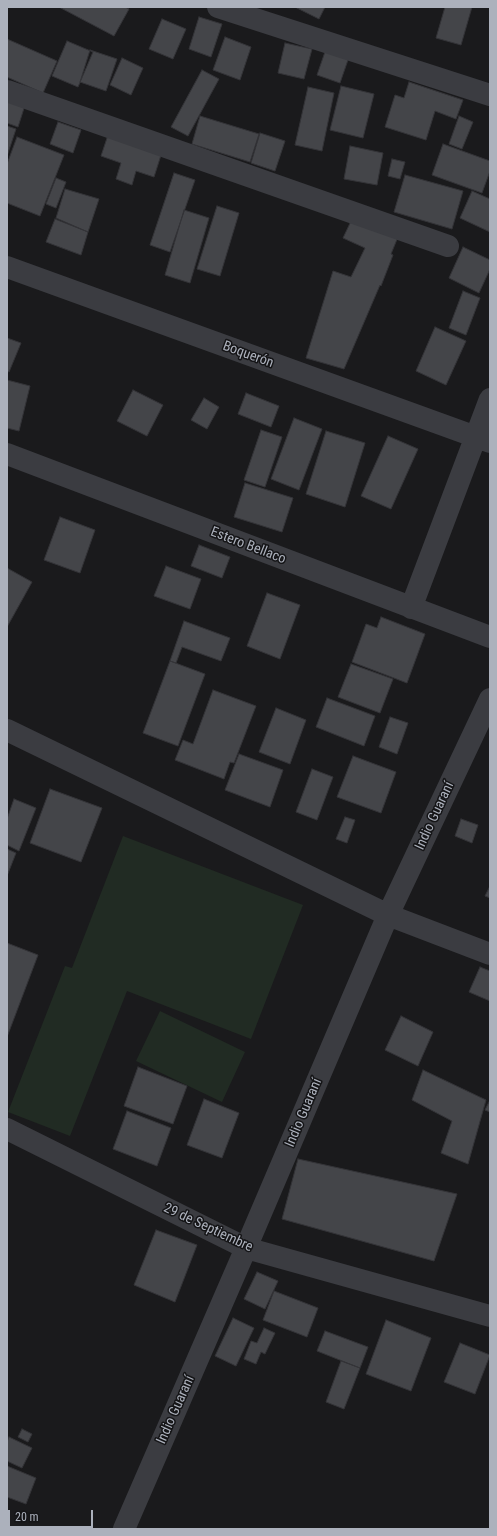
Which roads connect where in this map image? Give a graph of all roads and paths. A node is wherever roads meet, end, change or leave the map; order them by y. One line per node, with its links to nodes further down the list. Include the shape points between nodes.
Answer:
1 (218, 7): 3 (street)
2 (7, 91): 4 (street)
3 (490, 95)
4 (448, 246)
5 (7, 267): 7 (street, Boquerón)
6 (490, 399): 7 (street)
7 (483, 439): 9 (street)
8 (7, 454): 9 (street, Estero Bellaco)
9 (411, 608): 10 (street, Estero Bellaco)
10 (490, 637)
11 (490, 700): 13 (street, Indio Guaraní)
12 (7, 730): 13 (street)
13 (388, 914): 14 (street); 16 (street, Indio Guaraní)
14 (490, 954)
15 (7, 1129): 16 (street, 29 de Septiembre)
16 (246, 1248): 17 (street, 29 de Septiembre); 18 (street, Indio Guaraní)
17 (490, 1316)
18 (124, 1529)

